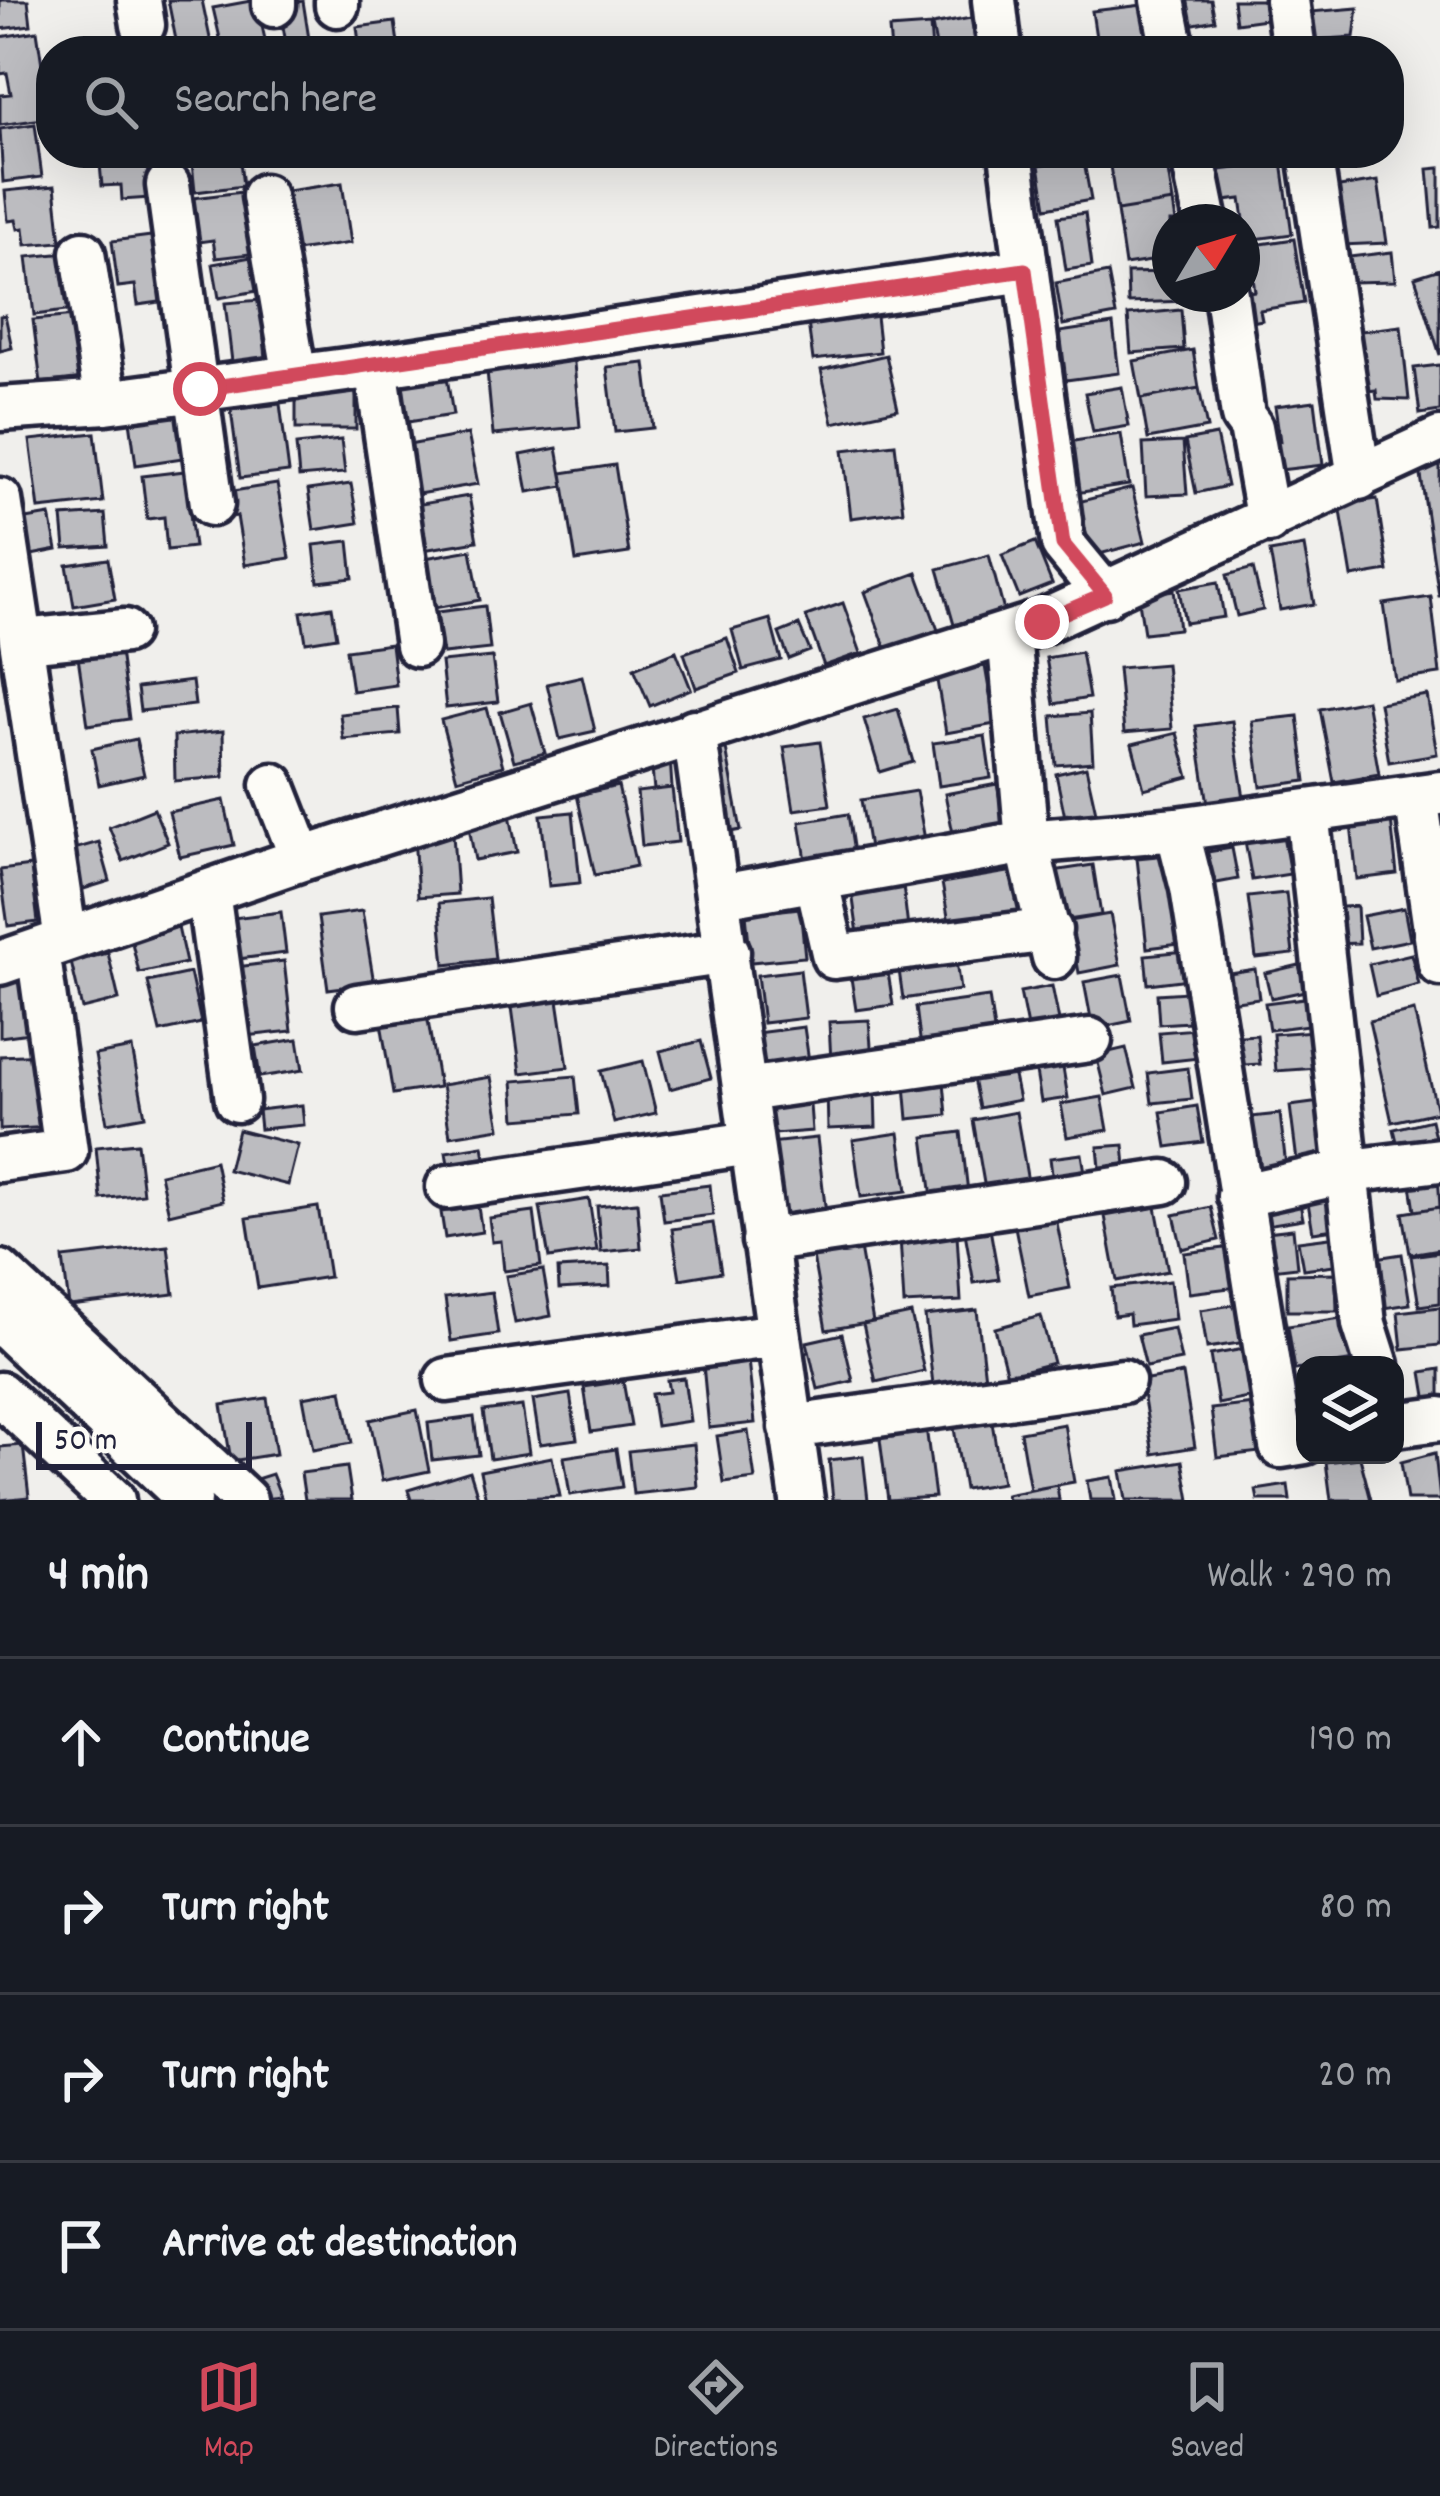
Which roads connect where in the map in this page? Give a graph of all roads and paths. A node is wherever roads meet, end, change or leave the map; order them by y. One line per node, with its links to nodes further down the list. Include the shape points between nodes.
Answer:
1 (994, 0): 4 (street)
2 (1163, 0): 5 (street)
3 (1287, 0): 6 (street)
4 (998, 36)
5 (1170, 36)
6 (1292, 36)
7 (1014, 168): 14 (street)
8 (1195, 168): 12 (street)
9 (1312, 168): 22 (street)
10 (168, 185): 18 (street)
11 (264, 196): 17 (street)
12 (1202, 204)
13 (83, 253): 19 (street)
14 (1025, 270): 16 (street); 26 (street, via 1063,544)
15 (1229, 312): 25 (street)
16 (376, 366): 17 (street); 30 (street)
17 (295, 377): 18 (street)
18 (200, 389): 19 (street); 24 (street)
19 (106, 402): 20 (street)
20 (0, 410)
21 (1440, 439): 22 (street)
22 (1359, 478): 25 (street)
23 (0, 500): 29 (street)
24 (212, 504)
25 (1268, 521): 26 (street)
26 (1105, 595): 28 (street)
27 (125, 631): 29 (street)
28 (1009, 633): 31 (street); 36 (street)
29 (23, 641): 41 (street)
30 (417, 645)
31 (694, 731): 37 (street); 40 (street)
32 (273, 785): 37 (street)
33 (1428, 795): 34 (street); 43 (street)
34 (1307, 812): 35 (street); 51 (street)
35 (1178, 829): 36 (street); 54 (street)
36 (1028, 842): 38 (street); 38 (street, via 1052,944 834,957)
37 (302, 860): 39 (street)
38 (817, 882): 40 (street)
39 (208, 892): 41 (street); 47 (street)
40 (721, 896): 42 (street)
41 (35, 951): 49 (street, via 67,1151)
42 (728, 952): 44 (street); 46 (street)
43 (1440, 964)
44 (357, 1006)
45 (1090, 1040): 46 (street)
46 (745, 1090): 48 (street)
47 (236, 1100)
48 (751, 1143): 53 (street); 55 (street)
49 (0, 1160)
50 (1440, 1160): 51 (street)
51 (1350, 1171): 54 (street); 59 (street)
52 (1164, 1182): 55 (street)
53 (448, 1187)
54 (1239, 1196): 66 (street, via 1281,1446)
55 (764, 1240): 58 (street)
56 (0, 1272): 69 (street)
57 (0, 1321): 68 (street)
58 (777, 1335): 60 (street); 65 (street)
59 (1373, 1356)
60 (447, 1380)
61 (1123, 1381): 65 (street)
62 (0, 1394): 67 (street)
63 (1440, 1418): 64 (street)
64 (1404, 1424)
65 (790, 1427): 70 (street)
66 (1296, 1444)
67 (113, 1500)
68 (190, 1500)
69 (245, 1500)
70 (802, 1500)

